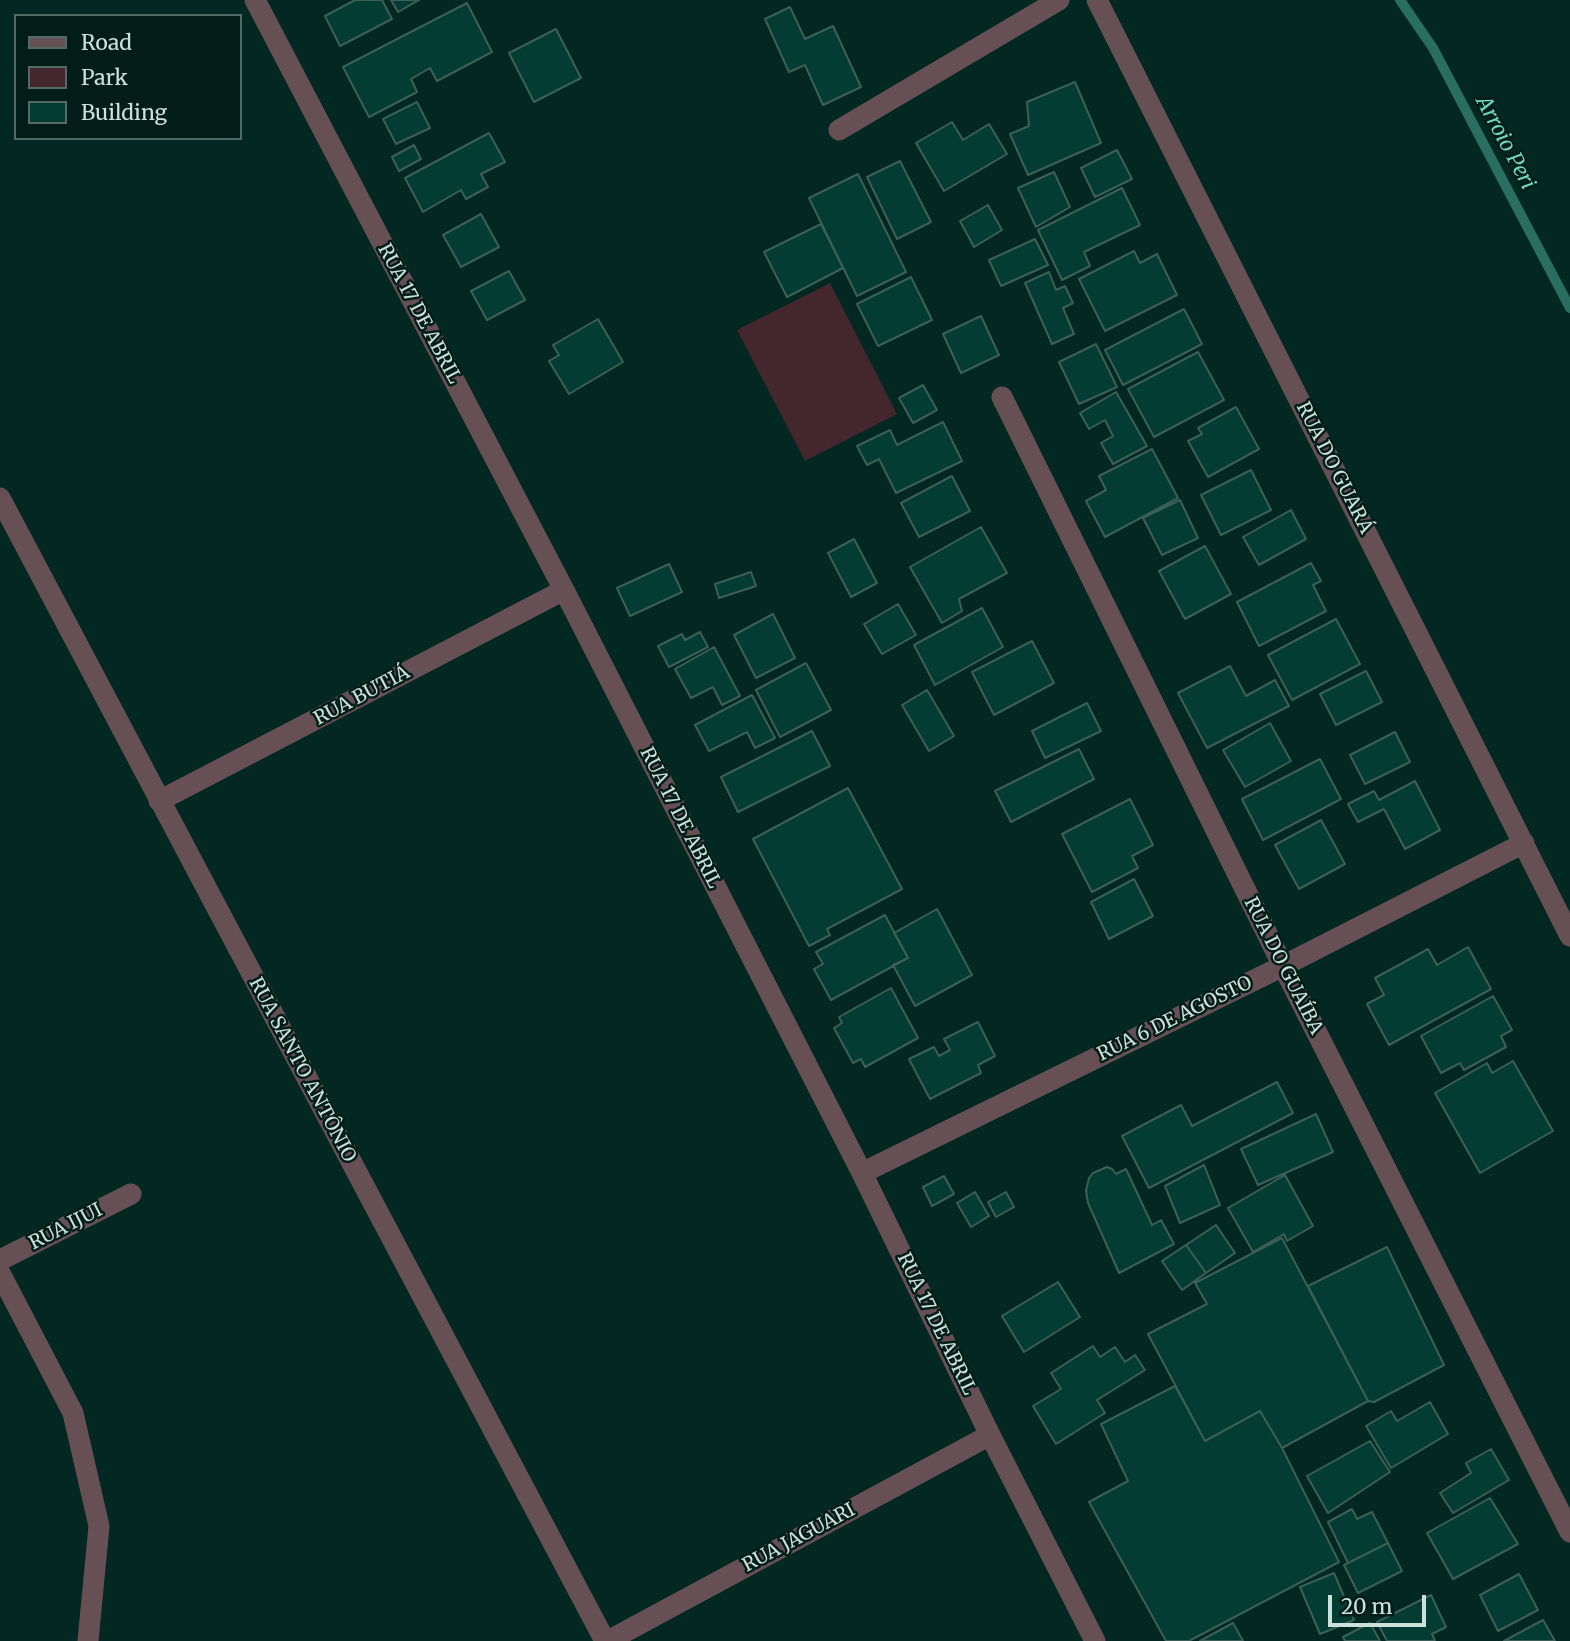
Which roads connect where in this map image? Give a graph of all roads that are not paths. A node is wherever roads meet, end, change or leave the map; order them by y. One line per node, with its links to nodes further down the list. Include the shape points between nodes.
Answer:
1 (255, 0): 7 (street, RUA 17 DE ABRIL)
2 (1059, 0): 4 (street)
3 (1097, 0): 9 (street, RUA DO GUARÁ)
4 (839, 130)
5 (1002, 397): 11 (street, RUA DO GUAÍBA)
6 (0, 498): 8 (street, RUA SANTO ANTÔNIO)
7 (564, 590): 8 (street, RUA BUTIÁ); 12 (street, RUA 17 DE ABRIL)
8 (159, 801): 19 (street, RUA SANTO ANTÔNIO)
9 (1524, 843): 10 (street, RUA DO GUARÁ); 11 (street, RUA 6 DE AGOSTO)
10 (1570, 936)
11 (1283, 966): 12 (street, RUA 6 DE AGOSTO); 17 (street, RUA DO GUAÍBA)
12 (862, 1173): 16 (street, RUA 17 DE ABRIL)
13 (131, 1194): 14 (street, RUA IJUI)
14 (0, 1260)
15 (0, 1273): 18 (street, via 74,1413 99,1526)
16 (990, 1436): 19 (street, RUA JAGUARI); 20 (street, RUA 17 DE ABRIL)
17 (1570, 1532)
18 (88, 1641)
19 (606, 1641)
20 (1095, 1641)

